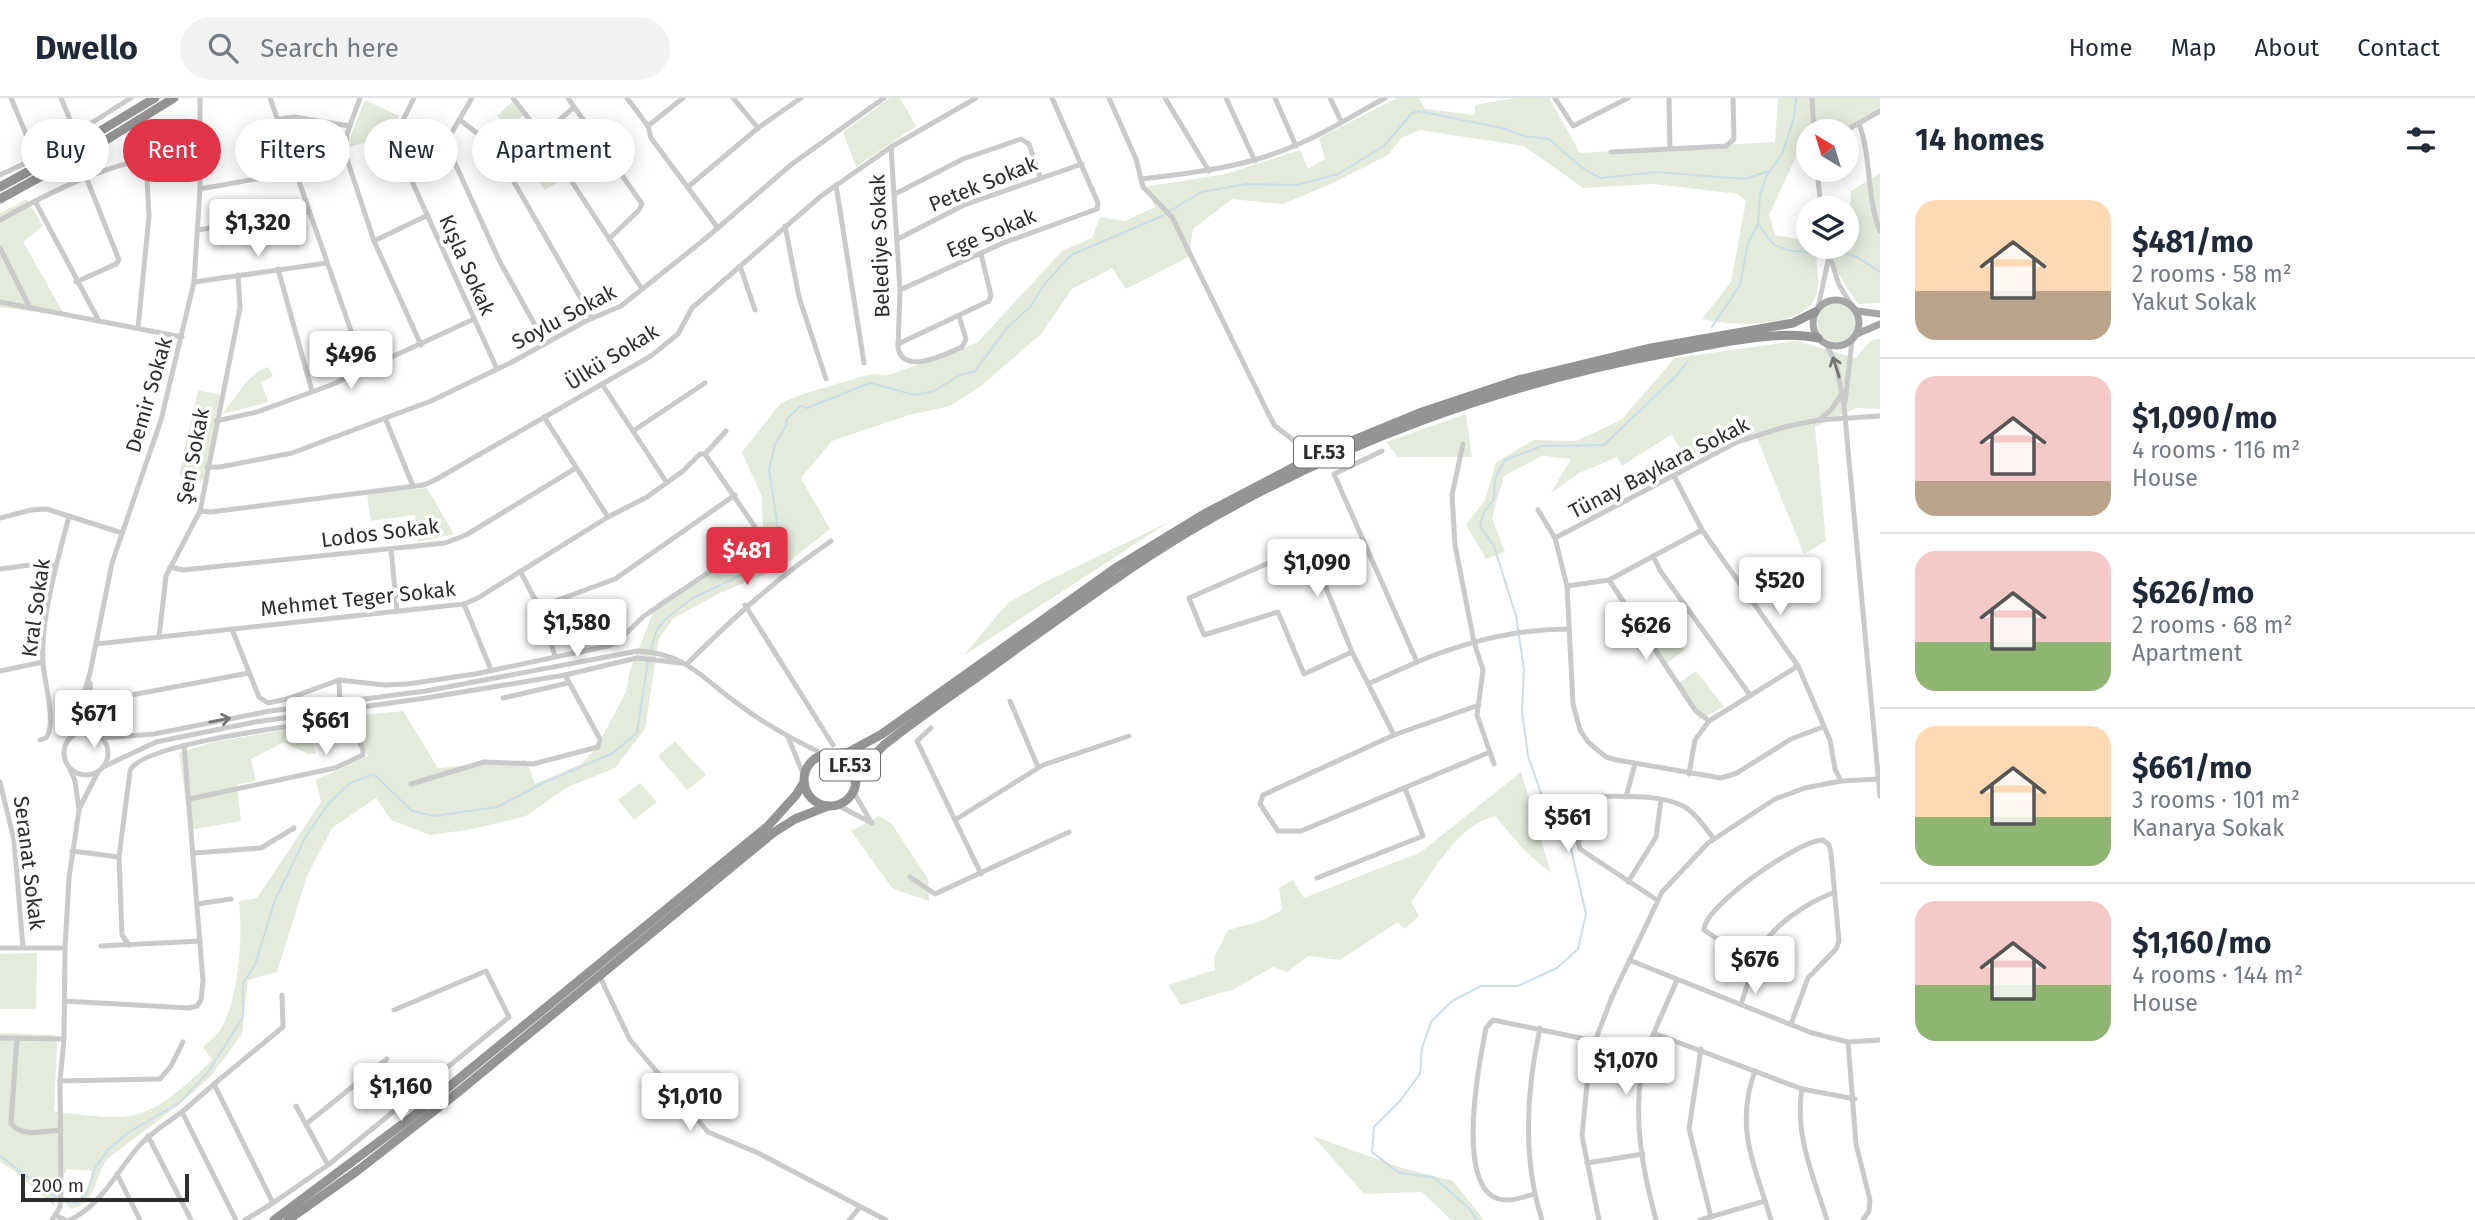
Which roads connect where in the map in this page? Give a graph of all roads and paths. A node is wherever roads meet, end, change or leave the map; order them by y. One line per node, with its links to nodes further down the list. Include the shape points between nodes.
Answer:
1 (11, 98): 45 (street)
2 (61, 98): 35 (street)
3 (112, 98): 32 (street)
4 (131, 98): 32 (street)
5 (155, 98): 72 (highway)
6 (174, 98): 76 (highway)
7 (200, 98): 37 (street, Demir Sokak)
8 (270, 98): 38 (street)
9 (360, 98): 47 (street)
10 (414, 98): 79 (street, Kışla Sokak, via 394,142)
11 (472, 98): 43 (street)
12 (513, 98): 40 (street)
13 (568, 98): 33 (street)
14 (627, 98): 48 (street)
15 (733, 98): 49 (street)
16 (801, 98): 49 (street)
17 (884, 98): 82 (street, Soylu Sokak, via 792,164)
18 (976, 98): 51 (street, Ülkü Sokak)
19 (1052, 98): 55 (street)
20 (1109, 98): 63 (street)
21 (1165, 98): 58 (street)
22 (1226, 98): 54 (street)
23 (1275, 98): 50 (street)
24 (1330, 98): 44 (street)
25 (1385, 98): 44 (street)
26 (1555, 98): 27 (street, via 1573,126)
27 (1629, 98)
28 (1669, 98): 52 (street)
29 (1733, 98): 52 (street, via 1732,144)
30 (1812, 98): 42 (street)
31 (682, 99): 48 (street)
32 (116, 107): 36 (street)
33 (574, 107): 41 (street); 85 (street, via 642,204)
34 (1880, 111): 46 (street)
35 (70, 119)
36 (98, 119)
37 (201, 119)
38 (279, 119): 39 (street)
39 (306, 119)
40 (529, 119)
41 (561, 119)
42 (1813, 119)
43 (460, 120): 107 (street, via 478,134 510,175); 116 (street, via 448,140 449,152 500,262)
44 (1341, 121): 50 (street)
45 (21, 122)
46 (1859, 124): 62 (street)
47 (350, 126)
48 (648, 126): 73 (street, via 651,138)
49 (758, 128): 73 (street)
50 (1296, 146): 54 (street)
51 (891, 147): 71 (street, Ülkü Sokak); 75 (street, Belediye Sokak)
52 (1670, 149): 53 (street)
53 (1611, 152)
54 (1255, 161): 58 (street)
55 (1082, 164): 61 (street, Petek Sokak); 89 (street, Ege Sokak, via 1097,210)
56 (21, 165): 60 (street)
57 (350, 168): 87 (street)
58 (1209, 171): 63 (street)
59 (1880, 173): 62 (street)
60 (0, 175)
61 (1040, 177): 75 (street, via 1029,144 1021,139 963,159); 86 (street, Petek Sokak, via 964,205)
62 (1871, 178): 84 (street)
63 (1141, 179): 139 (street, via 1146,193 1172,217 1275,426)
64 (75, 182): 77 (street)
65 (88, 182): 96 (street, via 119,260)
66 (147, 182): 111 (street, via 149,216)
67 (200, 182): 74 (street, Demir Sokak)
68 (239, 182): 74 (street)
69 (298, 182): 78 (street)
70 (572, 182): 85 (street)
71 (836, 185): 81 (street, Ülkü Sokak); 119 (street)
72 (0, 187)
73 (688, 187): 82 (street)
74 (200, 189): 83 (street, Demir Sokak)
75 (895, 194): 86 (street, Belediye Sokak)
76 (0, 199)
77 (35, 201): 80 (street); 96 (street)
78 (309, 212): 83 (street); 92 (street)
79 (428, 215): 87 (street); 108 (street, Kışla Sokak)
80 (0, 220)
81 (785, 226): 93 (street, Ülkü Sokak); 122 (street, via 799,298)
82 (718, 228): 98 (street, Soylu Sokak)
83 (198, 230): 97 (street, Demir Sokak)
84 (1880, 230)
85 (609, 239): 98 (street)
86 (898, 239): 99 (street, Belediye Sokak)
87 (374, 241): 118 (street)
88 (0, 248): 102 (street)
89 (981, 254): 99 (street, Ege Sokak); 106 (street, via 991,299)
90 (1828, 259): 104 (street)
91 (1829, 259): 101 (street)
92 (327, 263): 94 (street); 121 (street)
93 (740, 266): 103 (street); 124 (street, Ülkü Sokak, via 692,308 681,330 667,343)
94 (278, 269): 95 (street); 125 (street)
95 (238, 275): 97 (street); 133 (street, Şen Sokak, via 240,308)
96 (76, 282): 109 (street)
97 (194, 282): 113 (street, Demir Sokak)
98 (642, 289): 107 (street, Soylu Sokak, via 625,304)
99 (900, 290): 117 (street, Belediye Sokak)
100 (0, 302): 102 (street)
101 (1854, 307): 104 (main road, LF.53, via 1830,300); 105 (main road, LF.53); 112 (main road, via 1860,318)
102 (30, 308): 109 (street)
103 (755, 310)
104 (1817, 310): 114 (main road, via 1813,326); 139 (highway, LF.53, via 1793,323 1651,348 1518,380 1422,412)
105 (1880, 314)
106 (959, 316): 117 (street); 117 (street, via 966,341 961,348 910,362 901,357)
107 (592, 318): 116 (street, Soylu Sokak)
108 (474, 319): 118 (street); 120 (street, Kışla Sokak)
109 (99, 322): 111 (street)
110 (1880, 324): 112 (main road)
111 (138, 328): 113 (street)
112 (1857, 334): 115 (main road)
113 (182, 337): 152 (street, Demir Sokak, via 161,420)
114 (1822, 341): 115 (main road, LF.53, via 1839,346); 126 (street, one-way to 114, via 1836,363); 219 (highway, LF.53, via 1784,334 1559,378 1427,419 1308,469 1207,521 1096,591 884,745 865,765)
115 (1852, 341): 127 (street)
116 (545, 343): 120 (street, Soylu Sokak)
117 (898, 344)
118 (421, 345): 121 (street)
119 (864, 363)
120 (497, 369): 130 (street, Soylu Sokak)
121 (365, 371): 125 (street)
122 (826, 379)
123 (705, 383): 134 (street)
124 (602, 384): 128 (street, Ülkü Sokak); 134 (street)
125 (312, 391): 133 (street, via 257,412)
126 (1842, 392): 127 (street); 132 (street, via 1832,410)
127 (1844, 405): 131 (street)
128 (544, 416): 141 (street); 144 (street, Ülkü Sokak, via 435,480)
129 (1880, 416): 131 (street, Tünay Baykara Sokak)
130 (385, 418): 140 (street, Soylu Sokak, via 292,453); 144 (street)
131 (1845, 419): 132 (street, Tünay Baykara Sokak); 215 (street)
132 (1819, 420): 142 (street, Tünay Baykara Sokak, via 1737,442)
133 (216, 421): 140 (street, Şen Sokak)
134 (633, 431): 143 (street)
135 (726, 431): 138 (street, Mehmet Teger Sokak)
136 (1463, 444): 170 (street, via 1452,495 1455,545)
137 (1382, 451): 176 (street, via 1334,474)
138 (705, 454): 143 (street, Mehmet Teger Sokak); 145 (street)
139 (1315, 456): 206 (highway, LF.53, via 1242,493 1088,586 873,740 849,752)
140 (207, 467): 147 (street, Şen Sokak)
141 (576, 468): 149 (street); 155 (street, Lodos Sokak, via 456,540)
142 (1674, 476): 151 (street); 153 (street, Tünay Baykara Sokak)
143 (667, 484): 149 (street, Mehmet Teger Sokak)
144 (413, 486): 147 (street, Ülkü Sokak)
145 (735, 495): 165 (street, via 615,579); 174 (street, via 755,527 758,536 752,544 640,619 615,643)
146 (1538, 510): 153 (street)
147 (200, 511): 158 (street, Şen Sokak)
148 (69, 517): 150 (street, via 38,509); 152 (street); 157 (street, Kral Sokak)
149 (608, 517): 160 (street, Mehmet Teger Sokak)
150 (0, 518)
151 (1702, 530): 156 (street); 178 (street)
152 (122, 533): 171 (street, Demir Sokak)
153 (1555, 538): 162 (street)
154 (831, 541): 164 (street)
155 (391, 549): 158 (street, Lodos Sokak, via 183,570); 166 (street)
156 (1653, 556): 161 (street); 187 (street)
157 (56, 566): 159 (street, via 45,563); 175 (street, Kral Sokak)
158 (170, 567): 169 (street, Şen Sokak)
159 (0, 569)
160 (520, 571): 163 (street, Mehmet Teger Sokak); 165 (street)
161 (1609, 580): 162 (street); 194 (street, via 1695,710)
162 (1567, 586): 168 (street)
163 (464, 604): 166 (street, Mehmet Teger Sokak); 179 (street)
164 (745, 605): 177 (street); 206 (street)
165 (539, 607): 174 (street)
166 (397, 611): 167 (street, Mehmet Teger Sokak)
167 (232, 629): 169 (street, Mehmet Teger Sokak); 182 (street)
168 (1569, 629): 170 (street); 209 (street, via 1573,704 1580,730 1606,757)
169 (159, 637): 171 (street, Mehmet Teger Sokak)
170 (1474, 642): 176 (street); 192 (street, via 1483,670)
171 (96, 644): 181 (street, Demir Sokak)
172 (1352, 652): 172 (street, via 1304,674 1277,611 1204,635 1189,598 1308,547); 186 (street)
173 (638, 655): 177 (street); 177 (street, via 661,652); 183 (street); 190 (street)
174 (555, 656): 179 (street)
175 (43, 662): 180 (street); 203 (street, Kral Sokak, via 51,726)
176 (1417, 662): 186 (street)
177 (687, 664): 199 (street)
178 (1798, 666): 187 (street); 195 (street)
179 (491, 670): 184 (street, via 392,685)
180 (0, 671)
181 (89, 673): 201 (street, Demir Sokak); 202 (street, Demir Sokak, via 90,710)
182 (249, 673): 184 (street, via 259,697 268,703); 189 (street)
183 (565, 675): 185 (street); 193 (street)
184 (339, 680): 190 (street)
185 (568, 683): 188 (street); 218 (street, via 600,739 598,747 533,764 484,762)
186 (1370, 683): 198 (street)
187 (1751, 695): 194 (street)
188 (503, 698)
189 (110, 699)
190 (340, 701): 193 (street); 202 (street, one-way to 190, via 154,734)
191 (1010, 701): 211 (street)
192 (1479, 705): 198 (street); 207 (street, via 1477,715)
193 (341, 709): 197 (street)
194 (1709, 721): 213 (street, via 1695,740)
195 (1824, 727): 213 (street, via 1791,739 1737,773 1721,778); 216 (street)
196 (931, 729): 227 (street, via 917,741)
197 (209, 731): 204 (street); 212 (street, via 156,742)
198 (1394, 735): 220 (street, via 1263,795 1260,804 1278,831 1301,831)
199 (788, 736): 206 (street); 214 (street)
200 (1129, 736): 211 (street)
201 (71, 737): 202 (street, via 89,732); 210 (street, via 65,748)
202 (101, 737): 212 (street, via 107,749)
203 (40, 740)
204 (211, 740): 205 (street); 223 (street, via 348,720 363,755 299,778)
205 (184, 745): 223 (street); 233 (street, via 131,766)
206 (831, 752): 214 (highway, LF.53, via 811,762); 219 (highway, LF.53, via 849,763)
207 (1490, 752): 208 (street); 220 (street)
208 (1494, 764)
209 (1636, 764): 213 (street); 222 (street)
210 (69, 767): 212 (street, via 79,774); 226 (street)
211 (1038, 767): 227 (street)
212 (101, 769): 226 (street)
213 (1689, 774)
214 (804, 779): 225 (highway, LF.53, via 809,796 820,805); 294 (highway, LF.53, via 785,809 731,857 412,1117)
215 (1878, 779): 216 (street); 221 (street)
216 (1841, 781): 230 (street, via 1775,799)
217 (1, 782): 245 (street, Seranat Sokak, via 14,840)
218 (411, 784)
219 (854, 787): 225 (highway, LF.53); 225 (street, via 872,823)
220 (1405, 788): 236 (street, via 1423,836)
221 (1880, 796)
222 (1626, 797): 224 (street); 237 (street, via 1599,796 1595,821 1578,842 1580,849)
223 (189, 799): 232 (street)
224 (1661, 800): 230 (street, via 1684,807); 237 (street, via 1656,837)
225 (832, 806): 250 (highway, LF.53, via 795,818 773,833)
226 (79, 810): 231 (street)
227 (955, 820): 234 (street)
228 (294, 828): 232 (street, via 261,848)
229 (1069, 832): 234 (street)
230 (1714, 839): 240 (street, via 1679,871)
231 (72, 851): 233 (street); 247 (street)
232 (194, 853): 241 (street)
233 (118, 857): 243 (street, via 122,935)
234 (981, 874): 235 (street, via 935,894)
235 (910, 877)
236 (1317, 878)
237 (1628, 882): 240 (street)
238 (1835, 892): 248 (street, via 1800,911 1769,937); 248 (street, via 1830,848 1818,839 1782,857 1705,921 1704,930 1716,938); 256 (street, via 1838,945 1808,978)
239 (230, 899): 241 (street)
240 (1657, 900): 249 (street)
241 (197, 904): 242 (street)
242 (200, 941): 243 (street); 253 (street, via 203,981 197,1006)
243 (129, 945): 244 (street)
244 (101, 946)
245 (23, 947): 246 (street); 247 (street)
246 (0, 948)
247 (65, 948): 253 (street)
248 (1758, 955): 254 (street)
249 (1629, 960): 251 (street); 262 (street)
250 (599, 975): 285 (street, via 631,1040 708,1132); 295 (highway, LF.53, via 407,1132)
251 (1677, 980): 254 (street); 258 (street)
252 (282, 995): 270 (street, via 283,1027)
253 (64, 1001): 261 (street)
254 (1741, 1004): 256 (street)
255 (394, 1010): 280 (street, via 486,971 509,1017)
256 (1791, 1024): 265 (street)
257 (1540, 1028): 262 (street); 282 (street, via 1527,1115); 282 (street, via 1493,1020 1486,1028 1475,1107 1475,1153 1483,1186 1505,1200)
258 (1656, 1034): 266 (street); 278 (street, via 1643,1069 1639,1099)
259 (0, 1038): 260 (street)
260 (17, 1038): 261 (street); 276 (street, via 10,1123 25,1132)
261 (64, 1039): 269 (street)
262 (1595, 1041): 279 (street, via 1582,1136)
263 (1880, 1041): 265 (street)
264 (183, 1042): 269 (street, via 160,1079)
265 (1849, 1042): 272 (street)
266 (1701, 1049): 268 (street); 286 (street, via 1689,1129)
267 (387, 1059): 275 (street)
268 (1755, 1071): 271 (street); 283 (street, via 1747,1092 1745,1122)
269 (60, 1081): 276 (street)
270 (214, 1084): 274 (street); 284 (street)
271 (1802, 1089): 272 (street); 303 (street, via 1802,1136)
272 (1855, 1099): 304 (street, via 1856,1144 1870,1200)
273 (296, 1106): 275 (street)
274 (182, 1112): 277 (street); 292 (street)
275 (306, 1124): 280 (street)
276 (61, 1130): 287 (street, via 60,1207)
277 (148, 1136): 281 (street); 291 (street)
278 (1643, 1154): 279 (street); 300 (street)
279 (1587, 1163): 299 (street)
280 (328, 1165): 284 (street)
281 (117, 1174): 289 (street, via 92,1206); 290 (street)
282 (1534, 1195): 298 (street)
283 (1765, 1201): 286 (street); 302 (street)
284 (272, 1203): 293 (street)
285 (860, 1207): 296 (street); 297 (street)
286 (1711, 1217): 301 (street)
287 (54, 1218): 288 (street)
288 (65, 1220)
289 (71, 1220)
290 (140, 1220)
291 (191, 1220)
292 (236, 1220)
293 (245, 1220)
294 (274, 1220)
295 (288, 1220)
296 (849, 1220)
297 (886, 1220)
298 (1542, 1220)
299 (1599, 1220)
300 (1656, 1220)
301 (1700, 1220)
302 (1770, 1220)
303 (1827, 1220)
304 (1863, 1220)

